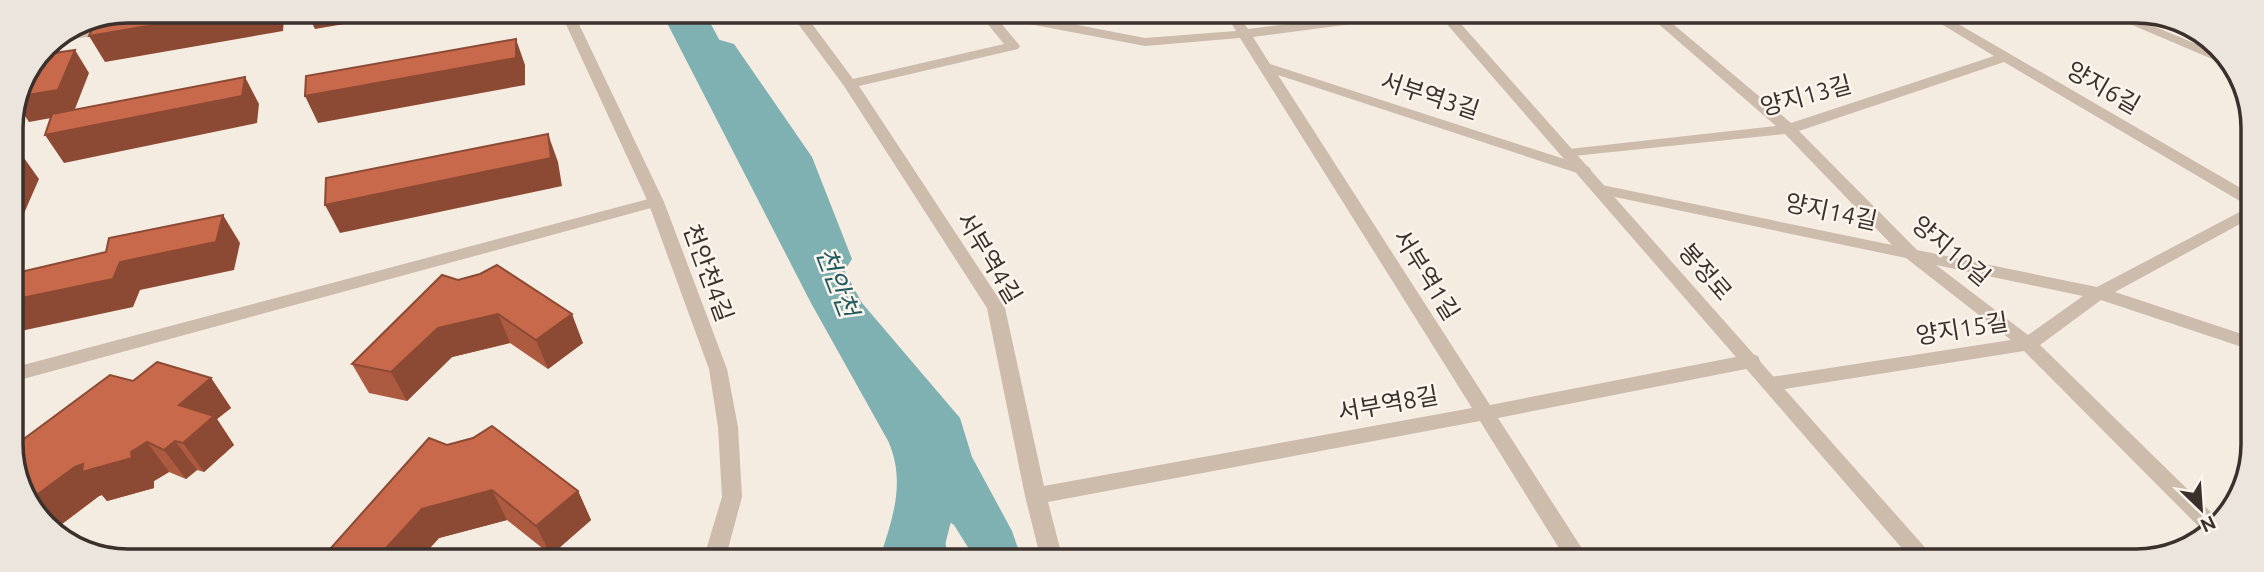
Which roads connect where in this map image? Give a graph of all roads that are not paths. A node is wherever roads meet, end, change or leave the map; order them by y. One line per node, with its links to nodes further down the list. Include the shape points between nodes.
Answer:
1 (571, 23): 23 (street, 천안천4길)
2 (804, 23): 17 (street, 서부역4길)
3 (994, 23): 17 (street, via 1013,46)
4 (1045, 23): 12 (street, via 1145,42)
5 (1237, 23): 12 (street, 서부역1길)
6 (1328, 23): 12 (street)
7 (1453, 23): 19 (street, 봉정로)
8 (1664, 23): 18 (street, 양지10길)
9 (1950, 23): 15 (street, 양지6길)
10 (2135, 23): 14 (street)
11 (122, 28): 13 (street)
12 (1243, 34): 16 (street, 서부역1길)
13 (79, 35)
14 (2211, 56)
15 (2006, 57): 18 (street, 양지13길); 22 (street, 양지6길)
16 (1263, 66): 20 (street, 서부역3길); 32 (street, 서부역1길)
17 (850, 84): 33 (street, 서부역4길, via 996,309)
18 (1789, 130): 19 (street, 양지13길); 25 (street, 양지10길)
19 (1569, 154): 20 (street, 봉정로)
20 (1583, 170): 21 (street, 봉정로)
21 (1602, 190): 25 (street, 양지14길); 29 (street, 봉정로)
22 (2241, 195)
23 (656, 202): 30 (street); 35 (street, 천안천4길, via 718,369 728,427 732,497)
24 (2241, 216): 26 (street, 양지15길)
25 (1911, 254): 26 (street, 양지14길); 28 (street, 양지10길)
26 (2099, 293): 27 (street, 양지14길); 28 (street, 양지15길)
27 (2241, 341)
28 (2028, 344): 31 (street, 양지15길); 34 (street, 양지10길)
29 (1751, 361): 31 (street, 봉정로); 32 (street, 서부역8길)
30 (23, 372)
31 (1771, 384): 38 (street, 봉정로)
32 (1485, 414): 33 (street, 서부역8길); 37 (street, 서부역1길)
33 (1035, 496): 36 (street, 서부역4길)
34 (2207, 521)
35 (717, 549)
36 (1049, 549)
37 (1570, 549)
38 (1915, 549)

